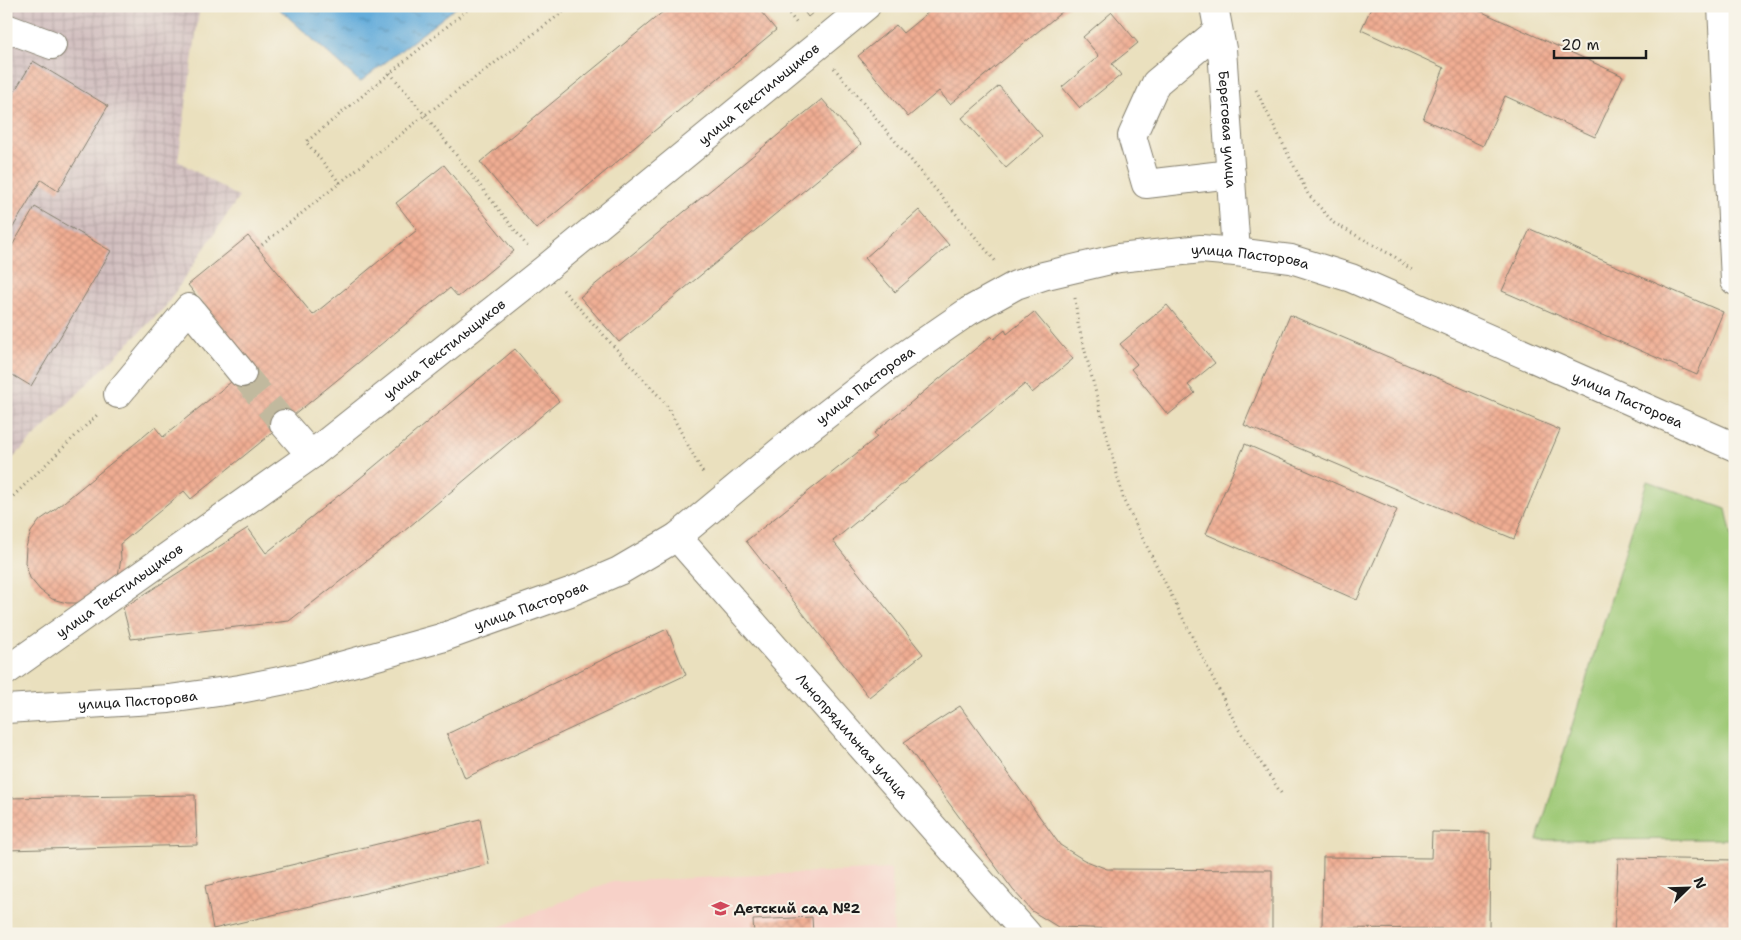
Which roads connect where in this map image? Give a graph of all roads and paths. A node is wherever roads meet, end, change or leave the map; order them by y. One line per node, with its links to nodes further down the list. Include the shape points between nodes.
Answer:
1 (472, 6): 10 (path)
2 (571, 6): 12 (path)
3 (783, 6): 9 (path)
4 (866, 6): 9 (street, улица Текстильщиков)
5 (1722, 6): 20 (street)
6 (1216, 18): 13 (street, Береговая улица, via 1222,49); 13 (street, via 1156,83 1132,136 1146,184)
7 (6, 28): 8 (street)
8 (52, 45)
9 (816, 47): 18 (street, улица Текстильщиков); 21 (path)
10 (390, 73): 12 (path); 14 (path, via 306,142)
11 (1255, 89): 19 (path, via 1308,194 1334,223 1395,257)
12 (426, 115): 14 (path); 18 (path)
13 (1231, 174): 16 (street, Береговая улица)
14 (340, 183): 15 (path)
15 (258, 248)
16 (1236, 252): 17 (street, улица Пасторова, via 1201,249 1164,252); 26 (street, улица Пасторова, via 1291,259 1351,278)
17 (1071, 268): 21 (street, улица Пасторова); 33 (path, via 1078,324 1124,501 1239,730)
18 (545, 269): 27 (street, улица Текстильщиков); 28 (path, via 666,404)
19 (1418, 275)
20 (1735, 281)
21 (1016, 285): 28 (street, улица Пасторова, via 969,310 889,366)
22 (242, 373): 23 (street, via 188,308)
23 (118, 394): 29 (path)
24 (284, 424): 27 (street)
25 (1735, 424): 26 (street)
26 (1735, 447)
27 (310, 456): 31 (street, улица Текстильщиков)
28 (718, 502): 30 (street, улица Пасторова)
29 (6, 503)
30 (677, 537): 32 (street, улица Пасторова, via 619,571 570,592 441,638 305,676 169,699); 34 (street, Льнопрядильная улица)
31 (6, 671)
32 (6, 709)
33 (1283, 796)
34 (1027, 934)

